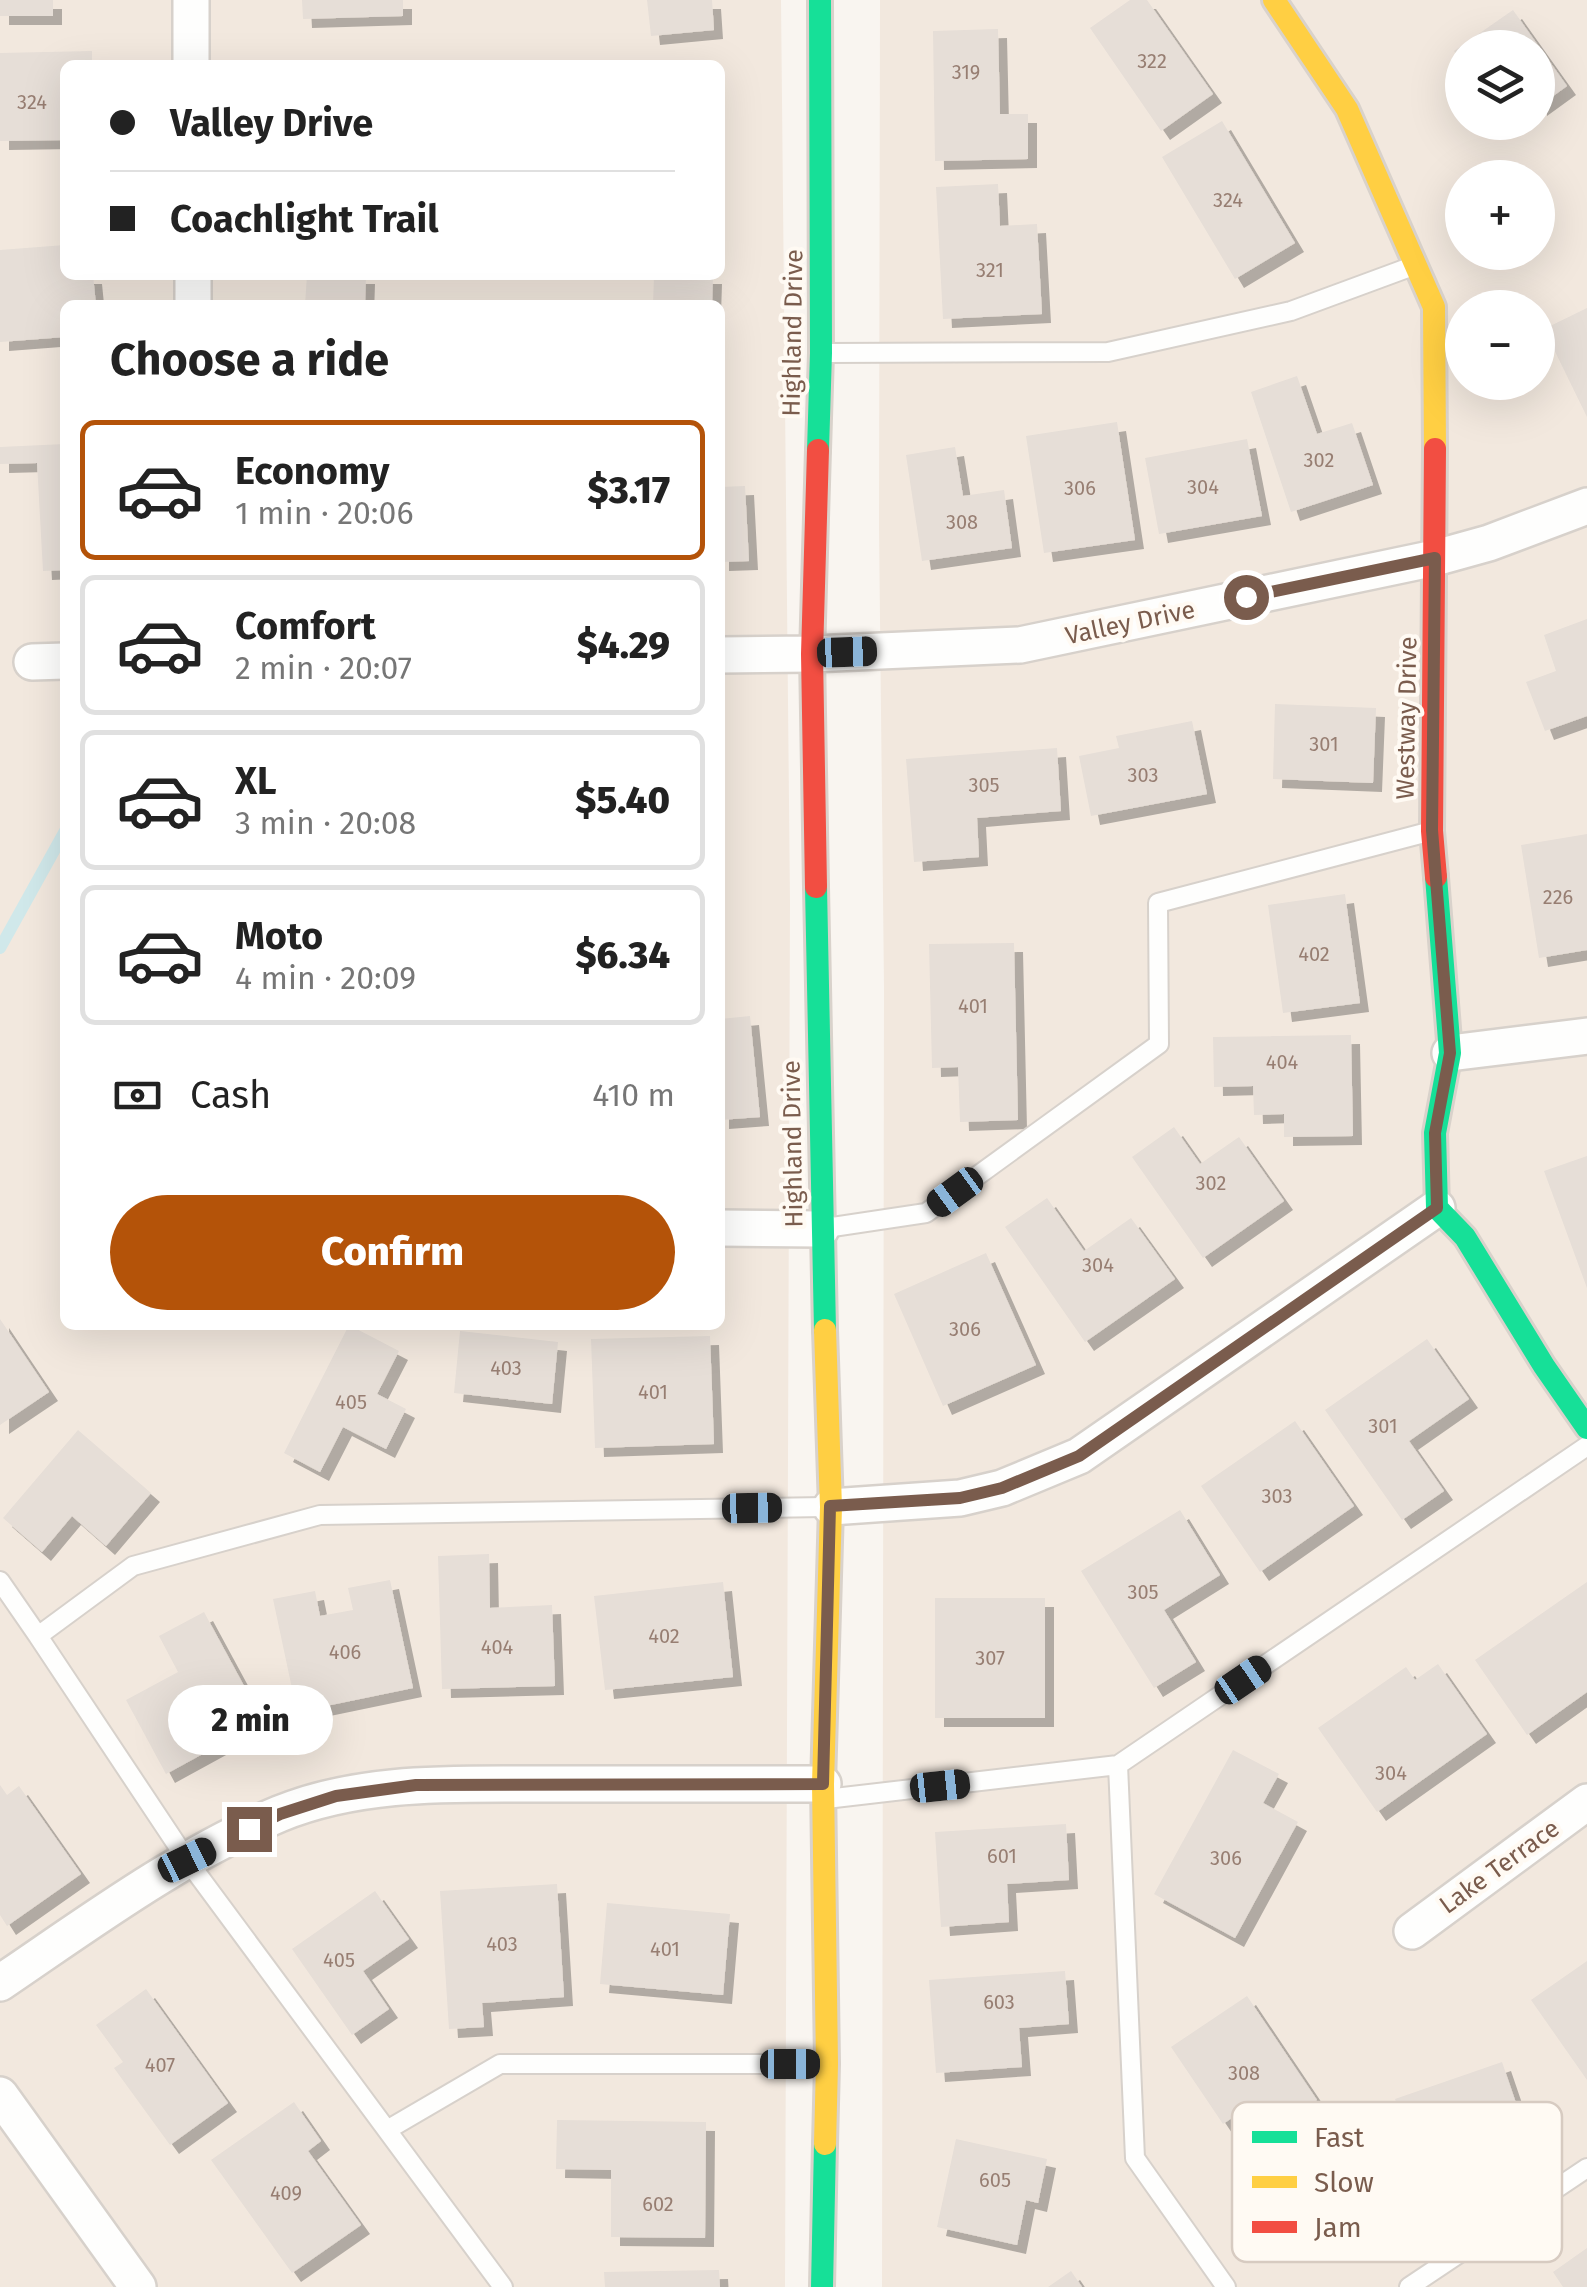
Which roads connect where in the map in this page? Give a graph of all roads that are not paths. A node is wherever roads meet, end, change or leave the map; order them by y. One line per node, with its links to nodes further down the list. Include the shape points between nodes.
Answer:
1 (191, 0): 4 (street)
2 (820, 0): 6 (street, Highland Drive)
3 (1274, 0): 5 (street, Westway Drive, via 1347,108)
4 (191, 60)
5 (1415, 265): 6 (lane, via 1291,311 1108,352); 8 (street, Westway Drive, via 1434,307)
6 (821, 354): 9 (street, Highland Drive)
7 (1587, 506): 8 (street, Valley Drive)
8 (1435, 558): 9 (street, Valley Drive, via 1020,645); 11 (street, Westway Drive)
9 (812, 654): 10 (street, Valley Drive); 16 (street, Highland Drive)
10 (725, 655)
11 (1432, 830): 13 (street, Westway Drive); 16 (lane, via 1158,903 1159,1044 926,1214)
12 (1587, 1036): 13 (street)
13 (1450, 1053): 14 (street, Westway Drive, via 1435,1133)
14 (1437, 1208): 17 (street, via 1465,1237 1568,1387); 19 (street, via 1079,1456 960,1498)
15 (725, 1228): 16 (street)
16 (821, 1229): 19 (street, Highland Drive)
17 (1587, 1428)
18 (1587, 1446): 22 (lane)
19 (830, 1506): 21 (lane, via 320,1515 134,1566); 23 (street, Highland Drive)
20 (0, 1581): 21 (lane)
21 (38, 1636): 25 (lane)
22 (1118, 1766): 23 (lane); 37 (lane, via 1135,2158)
23 (823, 1792): 25 (street, via 416,1785 336,1796 280,1814); 28 (street, Highland Drive)
24 (1587, 1802): 26 (street, Lake Terrace)
25 (187, 1860): 27 (street); 30 (lane)
26 (1412, 1931)
27 (0, 1982)
28 (827, 2064): 30 (lane, via 500,2064); 36 (street, Highland Drive)
29 (0, 2095): 34 (street)
30 (387, 2130): 35 (lane)
31 (1587, 2168): 32 (lane)
32 (1562, 2185)
33 (1446, 2262): 38 (lane)
34 (138, 2287)
35 (503, 2287)
36 (822, 2287)
37 (1226, 2287)
38 (1408, 2287)

